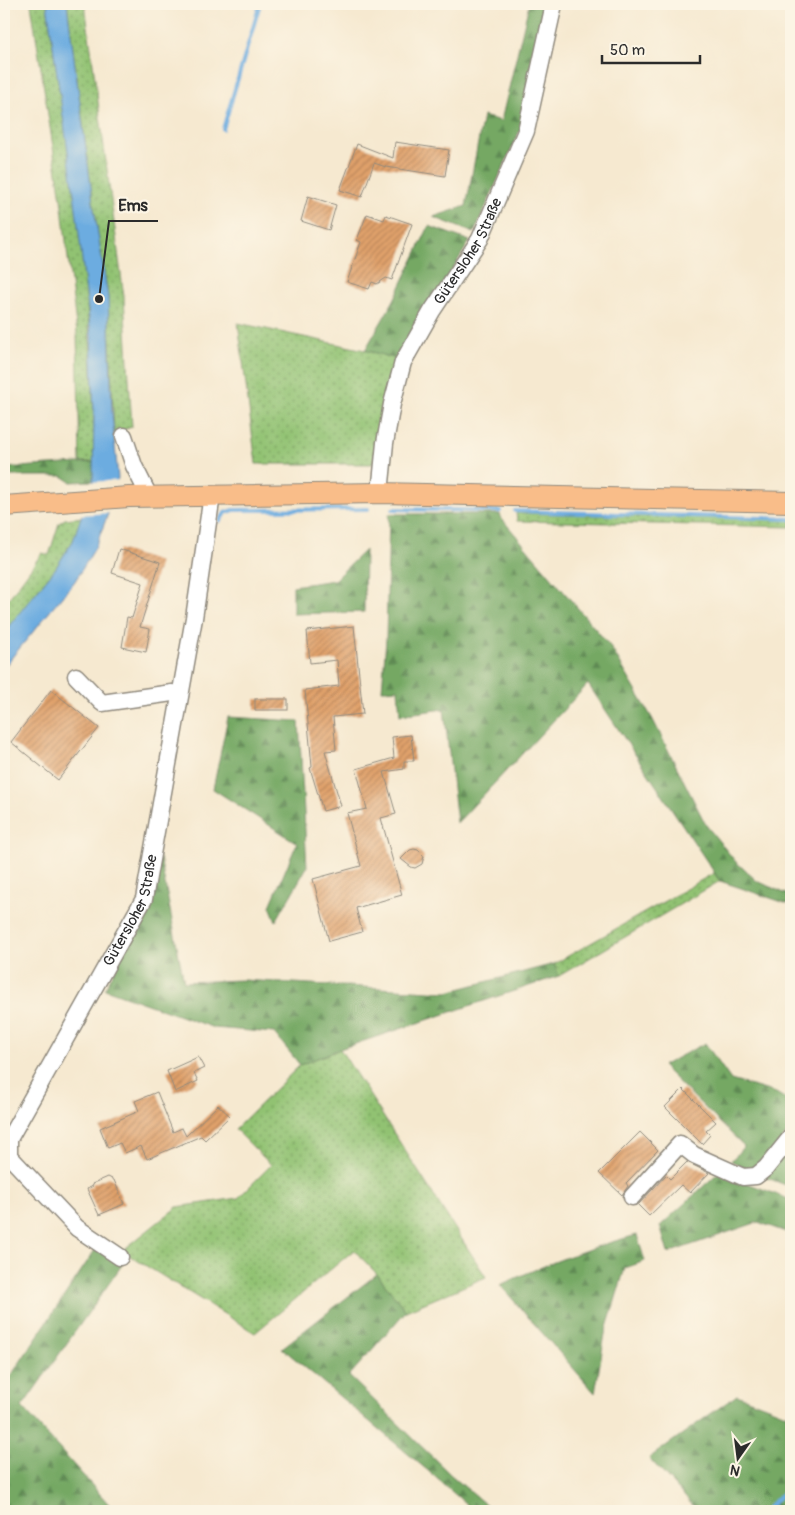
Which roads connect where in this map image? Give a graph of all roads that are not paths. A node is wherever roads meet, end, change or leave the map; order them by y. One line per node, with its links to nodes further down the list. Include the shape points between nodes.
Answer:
1 (554, 4): 3 (street, Gütersloher Straße, via 526,131 480,239 403,362 384,443)
2 (124, 436): 5 (street)
3 (380, 493): 4 (main road); 6 (main road)
4 (212, 494): 5 (main road); 9 (street, Gütersloher Straße)
5 (149, 496): 7 (main road)
6 (791, 502)
7 (4, 506)
8 (76, 676): 9 (street, via 102,703)
9 (180, 695): 12 (street, Gütersloher Straße, via 144,899 9,1140 9,1156 77,1228)
10 (791, 1137): 11 (street, via 756,1176 742,1176 694,1155 680,1144)
11 (632, 1196)
12 (120, 1257)

